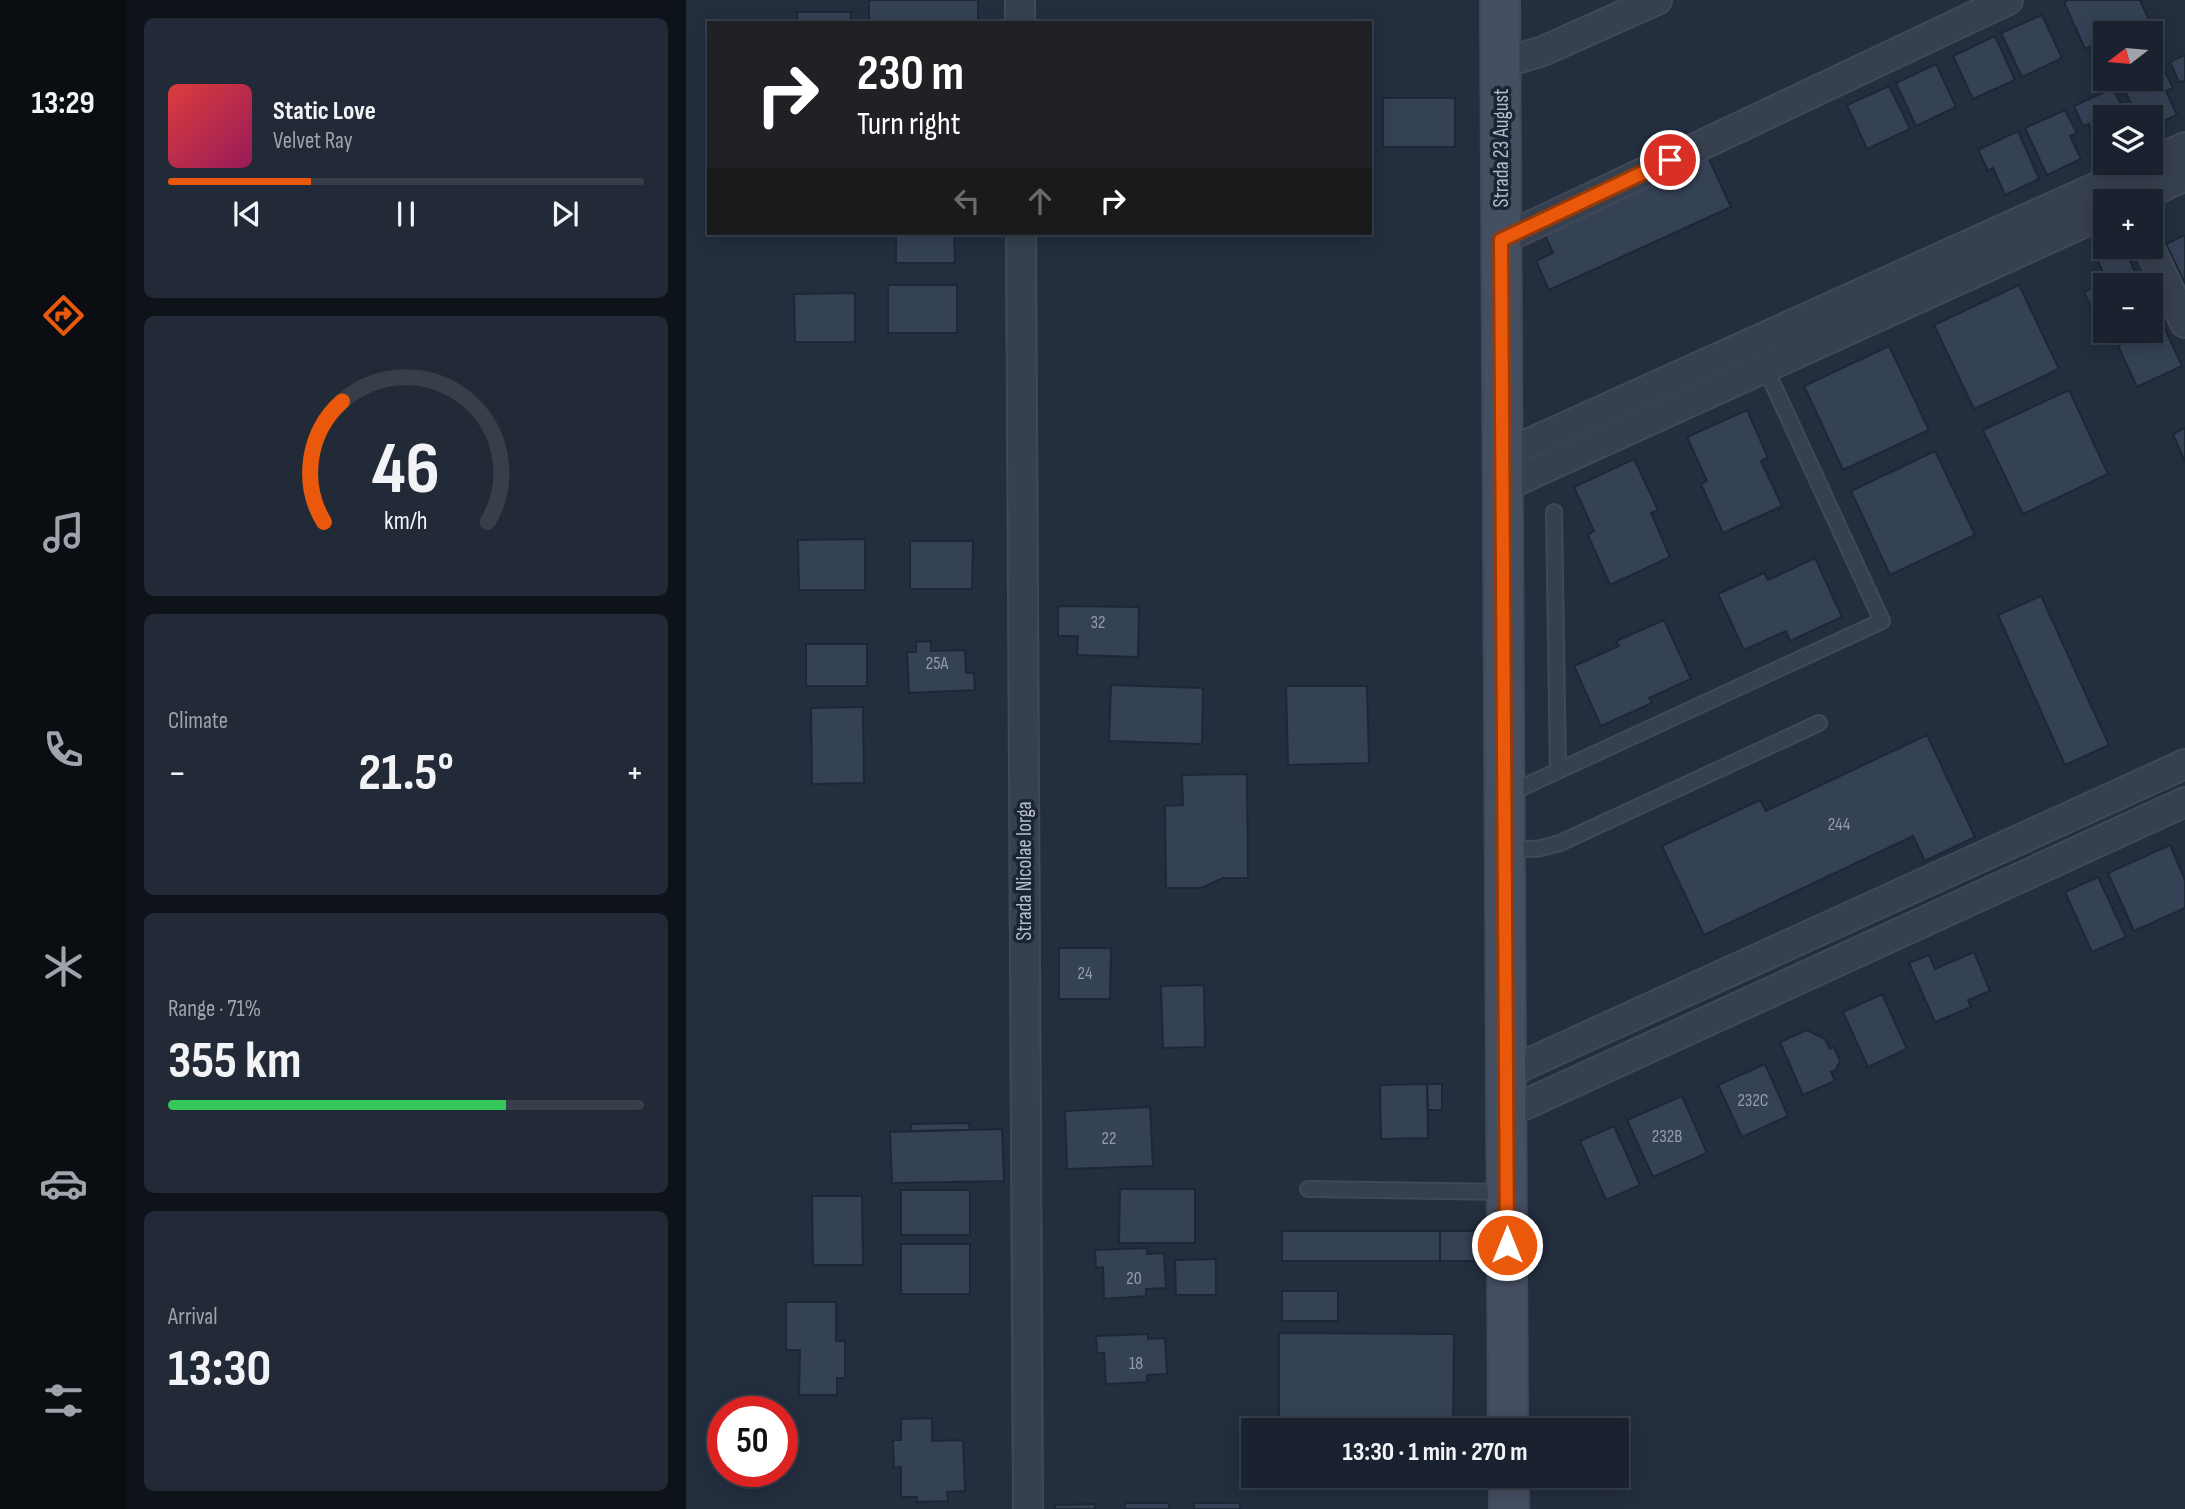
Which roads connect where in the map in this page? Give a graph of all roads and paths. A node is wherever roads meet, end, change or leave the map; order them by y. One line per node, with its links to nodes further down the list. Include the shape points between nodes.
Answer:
1 (1020, 0): 5 (street)
2 (1500, 0): 6 (main road, Strada 23 August)
3 (1657, 0): 6 (street, via 1543,51)
4 (2008, 0): 14 (street)
5 (1020, 21)
6 (1500, 64): 14 (main road, Strada 23 August)
7 (2185, 147): 8 (street)
8 (2163, 157)
9 (2126, 175): 18 (street)
10 (2185, 176): 11 (street)
11 (2157, 189)
12 (2093, 218): 17 (street)
13 (1021, 235): 32 (street, Strada Nicolae Iorga)
14 (1501, 240): 18 (main road, Strada 23 August)
15 (2155, 259): 16 (street)
16 (2185, 323)
17 (1765, 368): 18 (street); 22 (lane, via 1882,621)
18 (1503, 471): 23 (main road, Strada 23 August)
19 (1554, 512): 22 (lane)
20 (1819, 723): 25 (lane, via 1560,843 1537,849)
21 (2185, 764): 26 (street)
22 (1558, 771): 23 (lane)
23 (1506, 795): 25 (main road, Strada 23 August)
24 (2185, 802): 27 (street)
25 (1506, 848): 26 (main road, Strada 23 August)
26 (1507, 1073): 27 (main road, Strada 23 August)
27 (1507, 1113): 29 (main road, Strada 23 August)
28 (1307, 1189): 29 (lane)
29 (1507, 1192): 30 (main road, Strada 23 August)
30 (1508, 1418)
31 (1509, 1488): 33 (main road)
32 (1028, 1509)
33 (1509, 1509)

